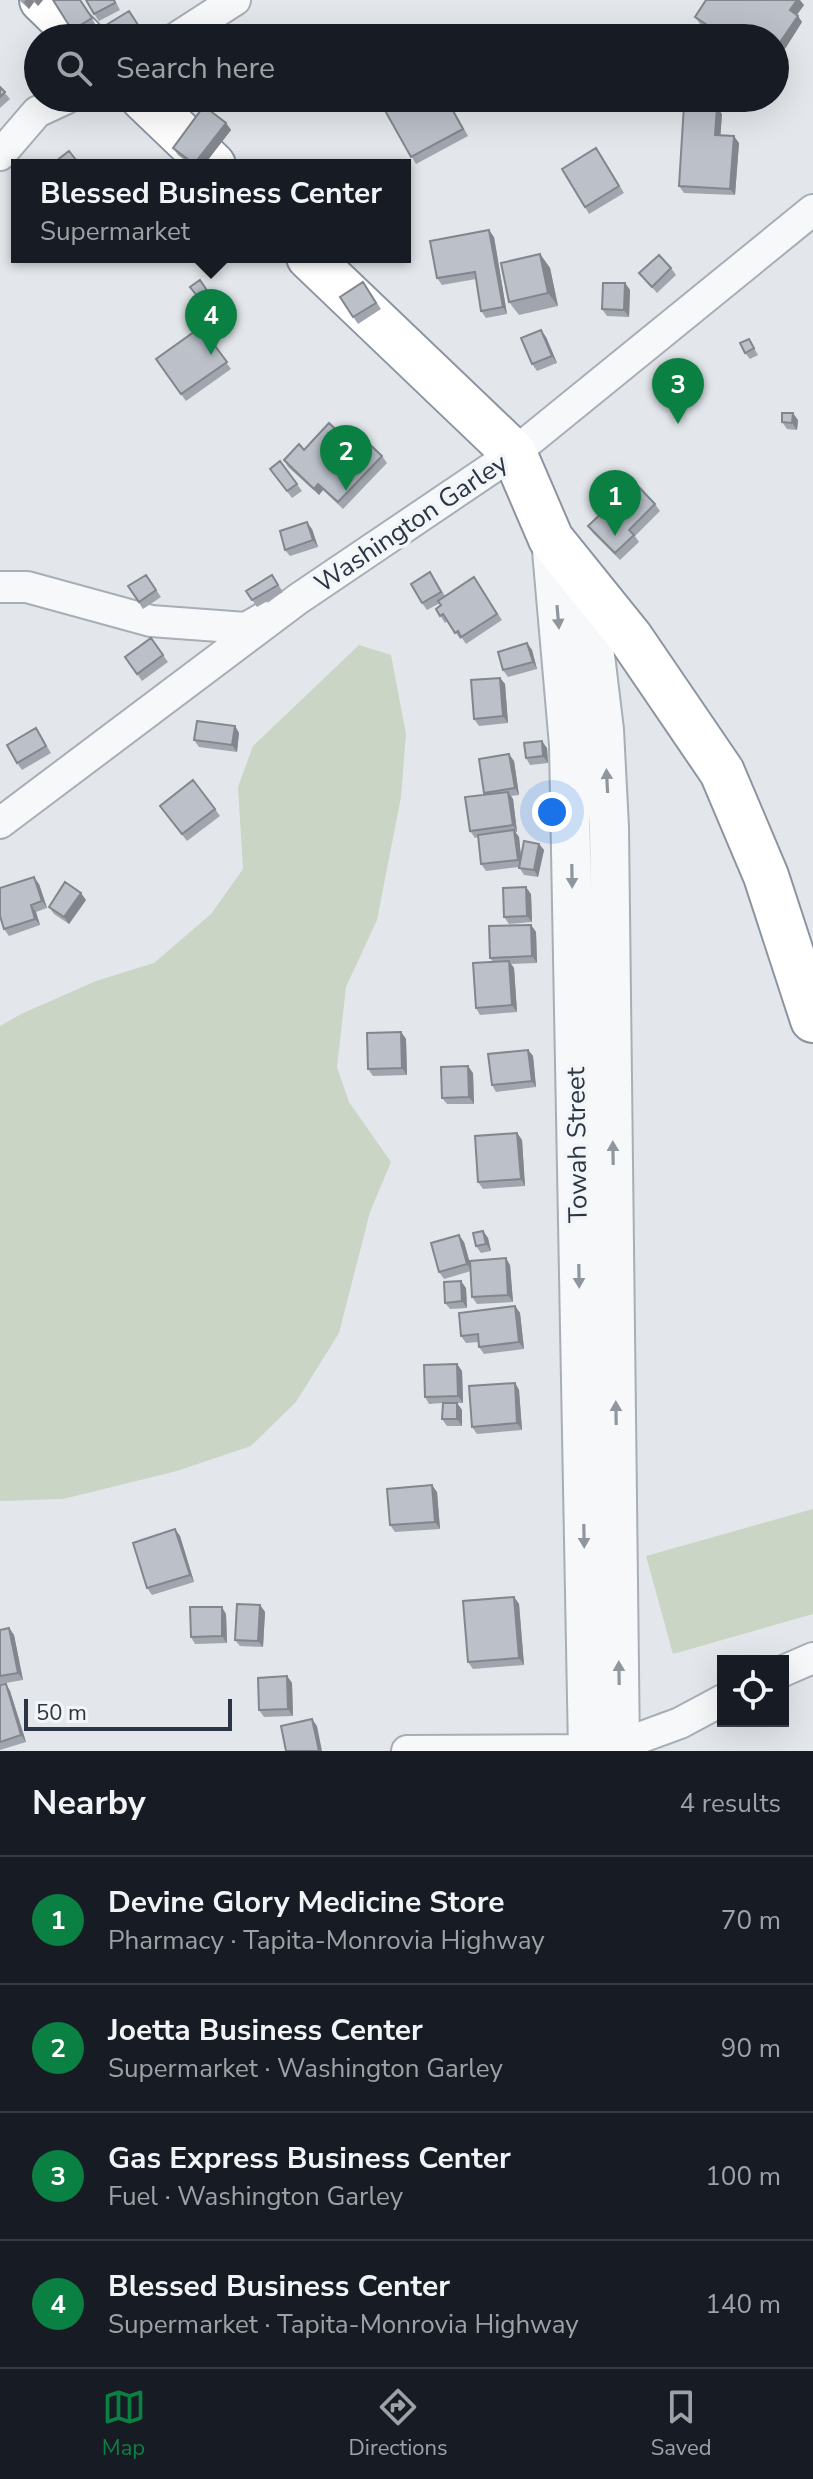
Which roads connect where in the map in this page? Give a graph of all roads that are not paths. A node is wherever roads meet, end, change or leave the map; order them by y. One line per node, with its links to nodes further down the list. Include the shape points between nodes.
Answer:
1 (42, 0): 3 (highway)
2 (235, 0): 4 (street)
3 (67, 24)
4 (198, 24)
5 (37, 112): 7 (street); 8 (street)
6 (158, 112): 9 (highway)
7 (0, 137)
8 (0, 155)
9 (207, 159)
10 (813, 210): 12 (street, Washington Garley)
11 (315, 263): 12 (highway)
12 (514, 453): 13 (highway); 16 (street, Washington Garley)
13 (551, 539): 14 (highway); 22 (street, Towah Street, one-way to 22, via 569,745)
14 (586, 581): 18 (highway, via 722,772 766,876); 22 (street, Towah Street, one-way to 14, via 609,827 604,730)
15 (0, 587): 16 (street, via 27,587 151,621 246,628)
16 (298, 599): 17 (street, Washington Garley)
17 (0, 823)
18 (813, 1020)
19 (813, 1658): 20 (street)
20 (789, 1668)
21 (717, 1703): 22 (street, via 680,1723)
22 (604, 1749): 23 (street)
23 (407, 1751)

